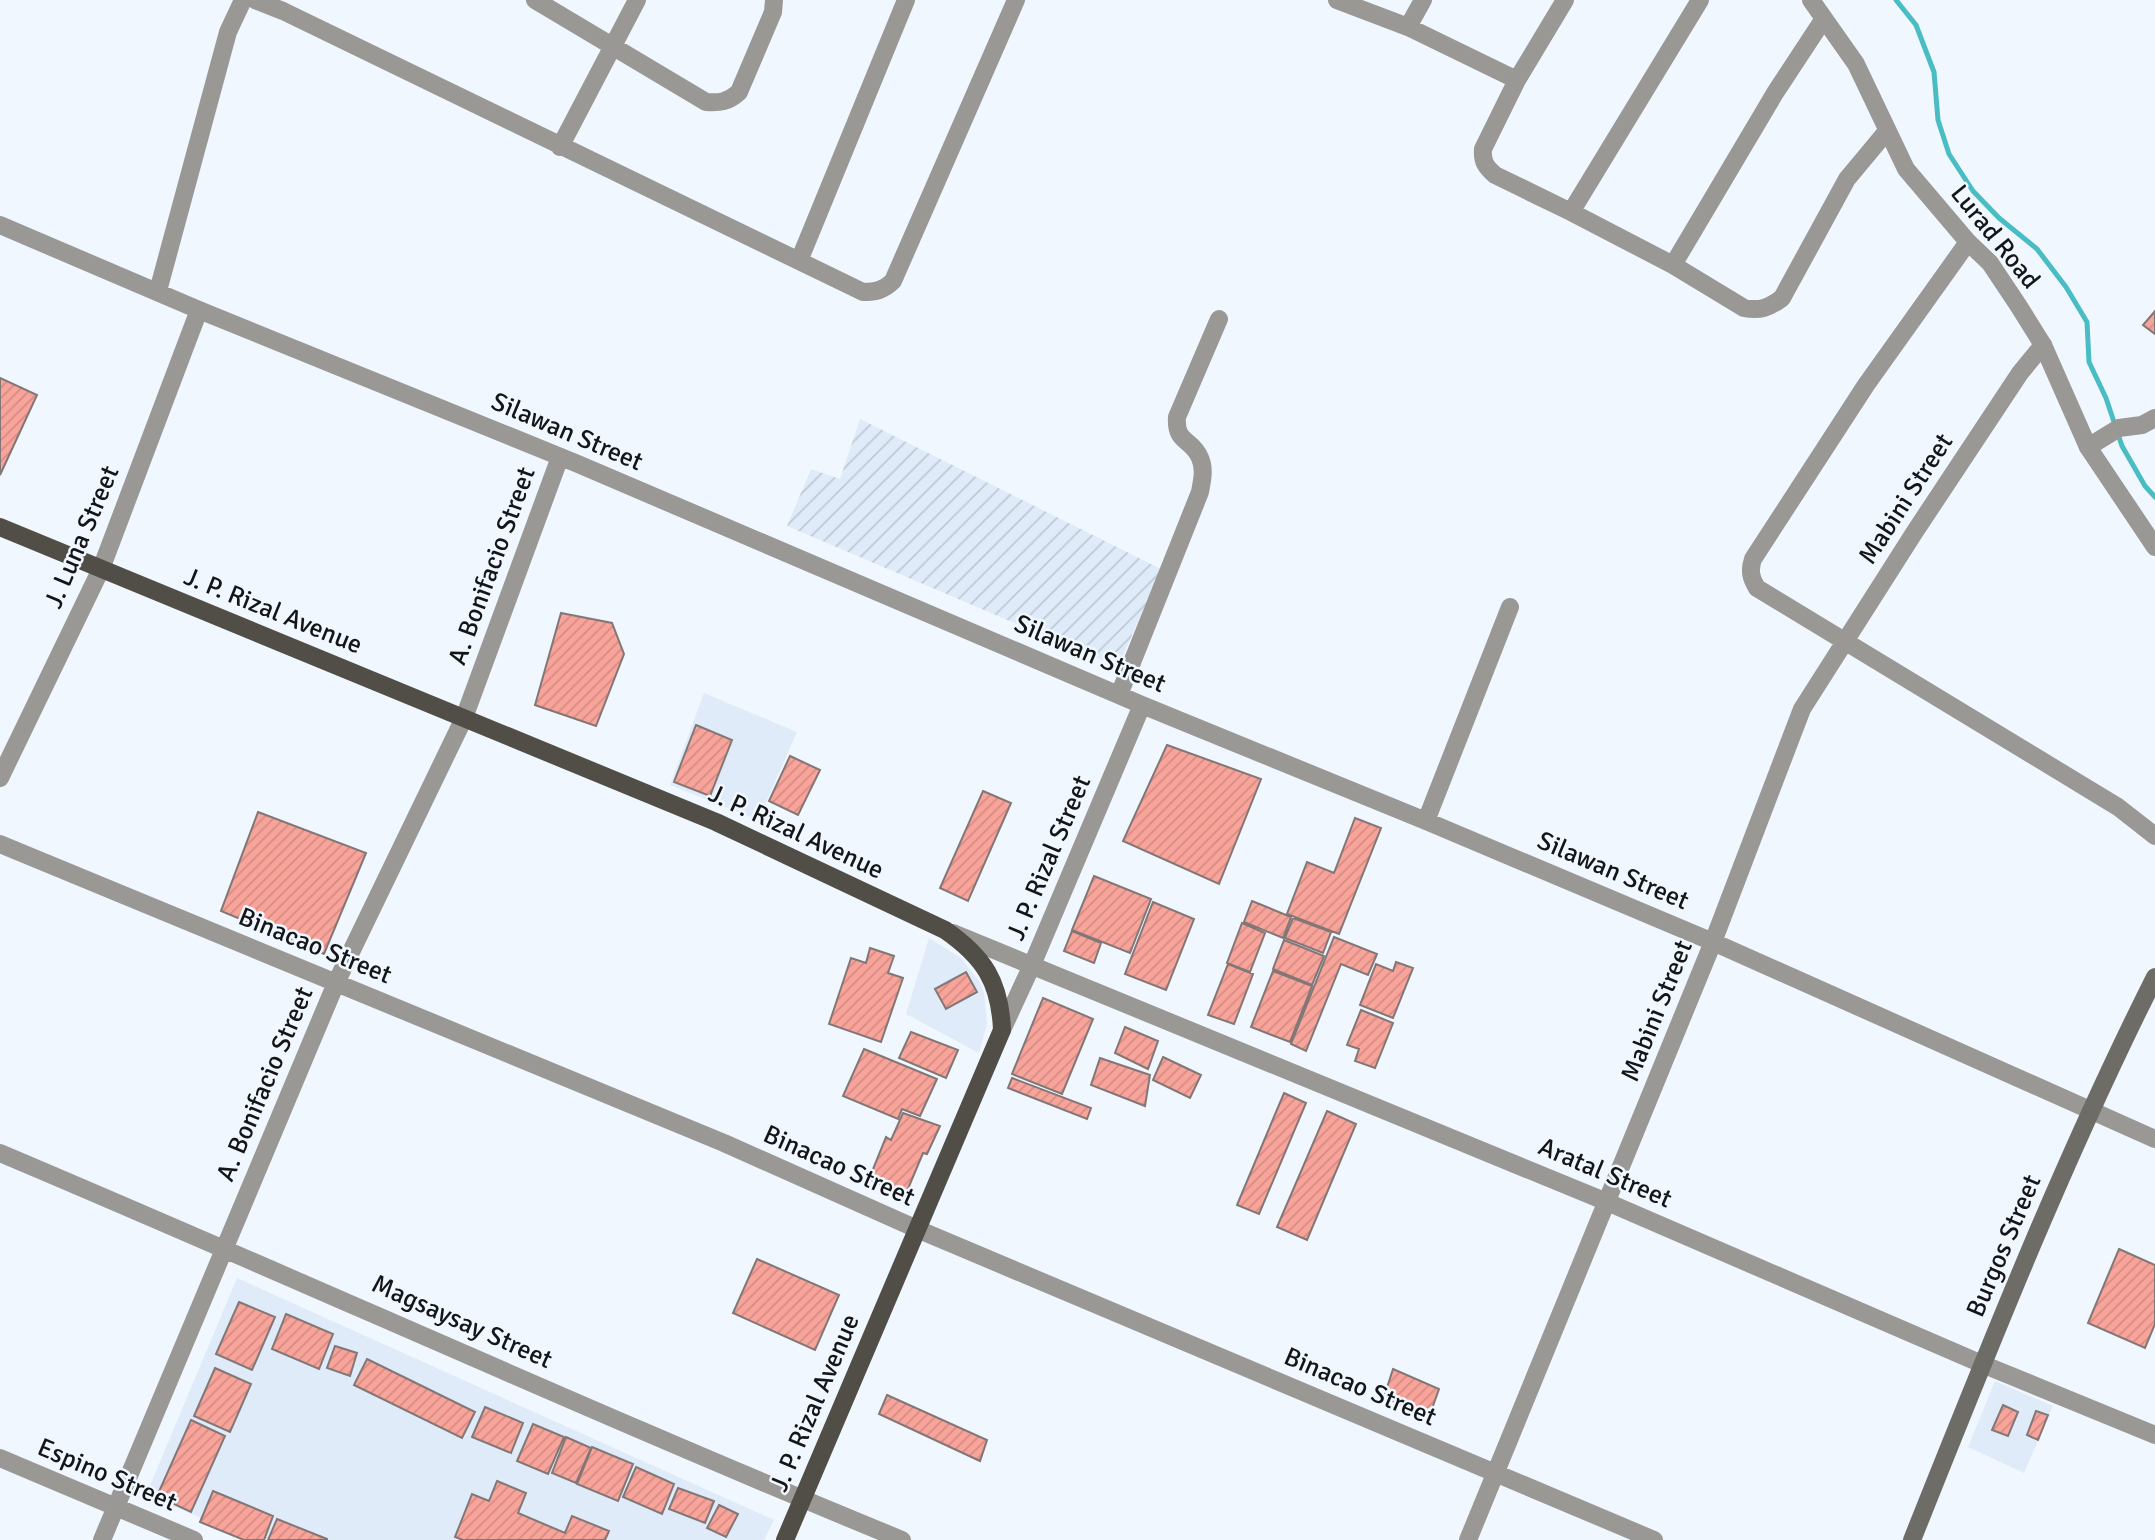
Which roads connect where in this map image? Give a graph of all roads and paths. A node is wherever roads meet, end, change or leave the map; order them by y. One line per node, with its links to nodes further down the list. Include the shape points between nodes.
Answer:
1 (243, 0): 24 (street, via 228,32)
2 (255, 0): 18 (street)
3 (535, 0): 15 (street)
4 (637, 0): 15 (street)
5 (774, 0): 15 (street, via 744,81 730,100 706,102)
6 (906, 0): 22 (street)
7 (1016, 0): 22 (street, via 893,281 863,292)
8 (1337, 0): 14 (street)
9 (1423, 0): 14 (street)
10 (1565, 0): 16 (street)
11 (1700, 0): 19 (street)
12 (1811, 0): 13 (street, Lurad Road)
13 (1823, 20): 17 (street, Lurad Road, via 1856,64); 23 (street)
14 (1408, 27): 16 (street)
15 (612, 46): 18 (street)
16 (1517, 80): 19 (street, via 1483,149 1486,167)
17 (1887, 131): 21 (street, Lurad Road, via 1906,169); 23 (street, via 1847,179 1782,298 1770,307 1744,308)
18 (560, 147): 22 (street)
19 (1571, 212): 23 (street)
20 (0, 225): 24 (street, Silawan Street)
21 (1968, 242): 27 (street, Lurad Road, via 1990,263); 35 (street, via 1866,384 1753,559 1751,578 1757,588)
22 (799, 261)
23 (1673, 265)
24 (158, 291): 25 (street, Silawan Street)
25 (199, 310): 30 (street, Silawan Street); 33 (street, J. Luna Street)
26 (1219, 319): 36 (street, via 1177,417 1179,437 1200,456 1200,492)
27 (2043, 345): 29 (street, Lurad Road); 35 (street, Mabini Street, via 1913,533)
28 (2155, 418): 29 (street, via 2113,432)
29 (2088, 447): 32 (street, Lurad Road)
30 (560, 457): 36 (street, Silawan Street); 38 (street, A. Bonifacio Street)
31 (0, 527): 33 (main road, J. P. Rizal Avenue)
32 (2155, 547)
33 (102, 569): 38 (main road, J. P. Rizal Avenue); 39 (street, J. Luna Street)
34 (1510, 607): 40 (street)
35 (1846, 641): 41 (street, via 2118,807); 44 (street, Mabini Street, via 1802,709)
36 (1119, 695): 37 (street, Silawan Street)
37 (1142, 705): 40 (street, Silawan Street); 45 (street, J. P. Rizal Street)
38 (464, 718): 43 (main road, J. P. Rizal Avenue, via 716,822); 47 (street, A. Bonifacio Street)
39 (0, 778)
40 (1426, 821): 44 (street, Silawan Street)
41 (2155, 836)
42 (0, 844): 47 (street, Binacao Street)
43 (945, 930): 45 (street, Aratal Street); 48 (main road, J. P. Rizal Avenue, via 986,968 996,988)
44 (1713, 942): 49 (street, Silawan Street); 52 (street, Mabini Street)
45 (1032, 965): 48 (street, J. P. Rizal Street); 52 (street, Aratal Street)
46 (2155, 977): 49 (main road, Burgos Street)
47 (336, 984): 53 (street, Binacao Street, via 724,1143); 54 (street, A. Bonifacio Street)
48 (1002, 1030): 53 (main road, J. P. Rizal Avenue)
49 (2092, 1110): 50 (street, Silawan Street); 55 (main road, Burgos Street)
50 (2155, 1139)
51 (0, 1153): 54 (street, Magsaysay Street)
52 (1608, 1202): 55 (street, Aratal Street); 58 (street, Mabini Street)
53 (917, 1229): 58 (street, Binacao Street); 59 (main road, J. P. Rizal Avenue)
54 (224, 1247): 59 (street, Magsaysay Street); 60 (street, A. Bonifacio Street)
55 (1982, 1364): 56 (street, Aratal Street); 67 (main road, Burgos Street)
56 (2155, 1434)
57 (0, 1458): 60 (street, Espino Street)
58 (1496, 1473): 65 (street, Mabini Street); 66 (street, Binacao Street)
59 (802, 1499): 63 (main road, J. P. Rizal Avenue); 64 (street, Magsaysay Street)
60 (116, 1507): 61 (street, A. Bonifacio Street); 62 (street, Espino Street)
61 (102, 1540)
62 (194, 1540)
63 (785, 1540)
64 (902, 1540)
65 (1468, 1540)
66 (1654, 1540)
67 (1912, 1540)

